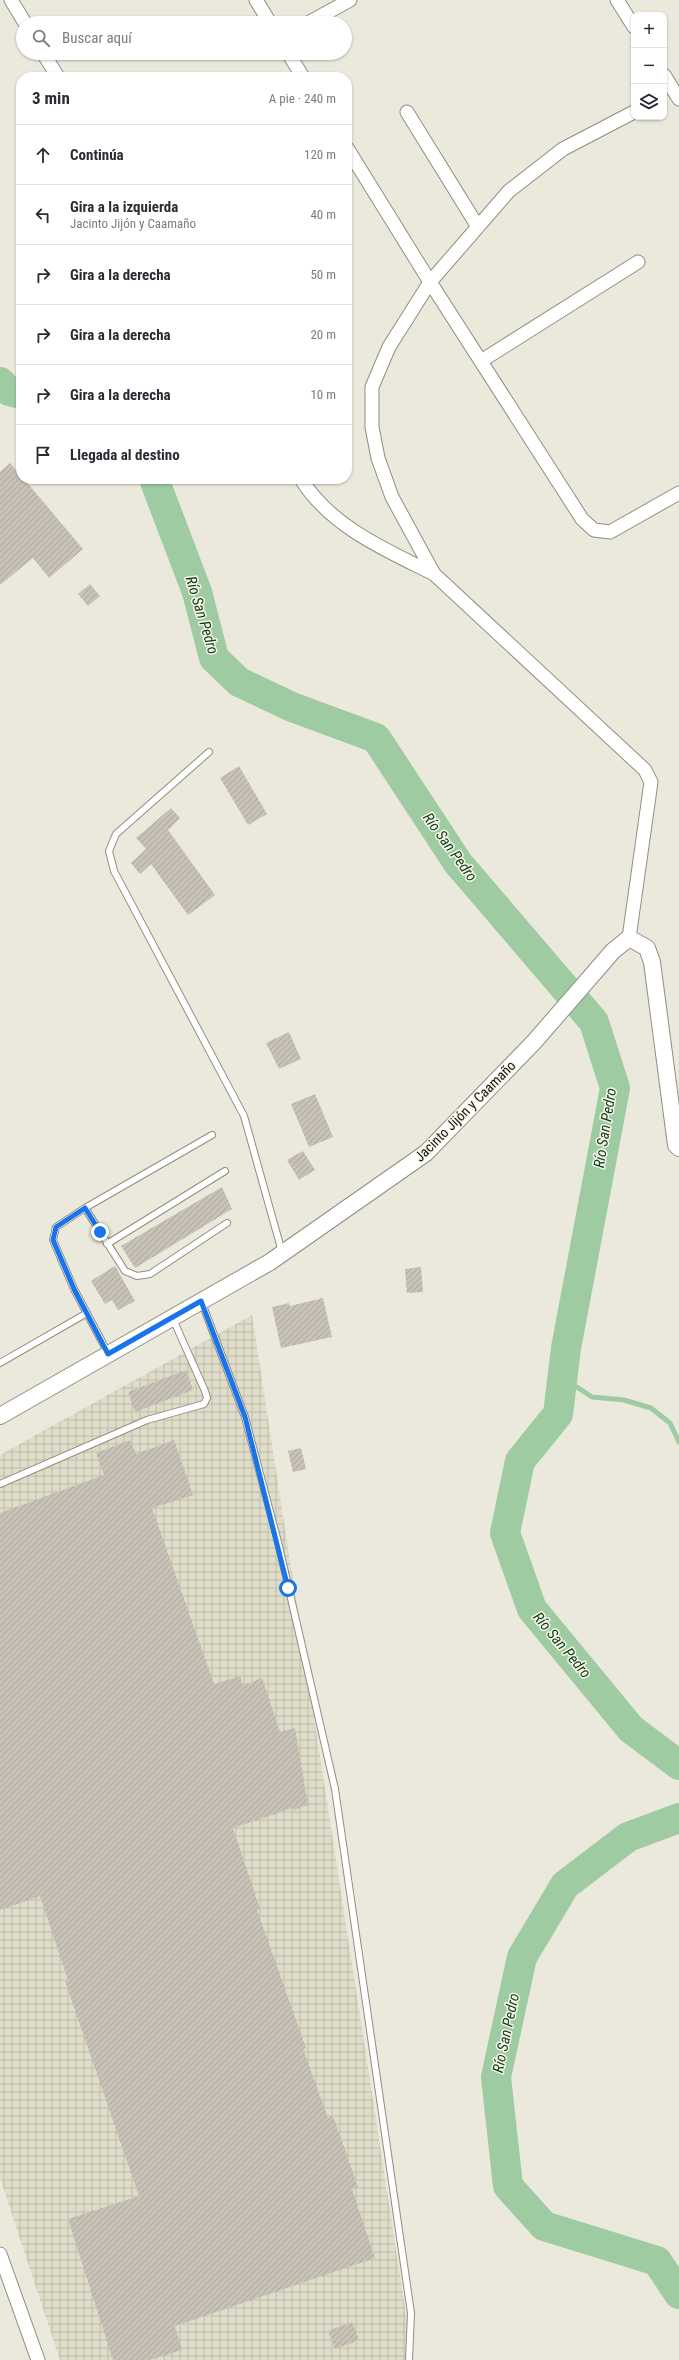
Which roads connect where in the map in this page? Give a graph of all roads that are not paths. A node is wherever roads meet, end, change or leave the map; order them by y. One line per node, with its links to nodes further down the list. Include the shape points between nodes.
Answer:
1 (11, 0): 5 (street)
2 (256, 0): 6 (street)
3 (350, 0): 7 (street)
4 (617, 0): 8 (street)
5 (21, 16)
6 (266, 16)
7 (321, 16)
8 (631, 22)
9 (47, 60): 11 (street)
10 (292, 60): 12 (street)
11 (55, 72)
12 (300, 72)
13 (667, 81): 14 (street)
14 (674, 94)
15 (407, 112): 18 (street)
16 (631, 114): 18 (street, via 563,149 509,191)
17 (352, 156): 20 (street)
18 (478, 227): 20 (street)
19 (638, 262): 21 (street)
20 (430, 282): 21 (street); 24 (street, via 389,347 380,367 372,387 372,421 378,458 392,497)
21 (481, 361): 23 (street, via 582,519 594,530 610,532)
22 (306, 484): 24 (street, via 332,515 362,536)
23 (679, 493)
24 (434, 574): 26 (street, via 645,770 651,788)
25 (209, 752): 33 (lane, via 116,834 109,851 114,871 244,1116)
26 (629, 938): 28 (street, via 647,948 652,962 676,1145); 33 (street, Jacinto Jijón y Caamaño, via 613,951 534,1042 426,1153)
27 (212, 1135): 30 (lane)
28 (679, 1148)
29 (224, 1171): 32 (lane)
30 (85, 1208): 32 (lane); 35 (lane, via 56,1227 53,1240)
31 (227, 1223): 32 (lane, via 150,1274 137,1276 125,1271)
32 (107, 1244)
33 (282, 1253): 34 (street, Jacinto Jijón y Caamaño)
34 (201, 1301): 36 (street, Jacinto Jijón y Caamaño); 43 (lane, via 245,1417 278,1542 335,1789 411,2313)
35 (87, 1313): 37 (lane); 38 (lane)
36 (172, 1318): 37 (street, Jacinto Jijón y Caamaño); 40 (lane, via 205,1391 207,1398 204,1404 146,1420)
37 (108, 1354): 39 (street, Jacinto Jijón y Caamaño)
38 (0, 1363)
39 (0, 1416)
40 (0, 1484)
41 (0, 2254): 42 (street)
42 (38, 2360)
43 (409, 2360)

